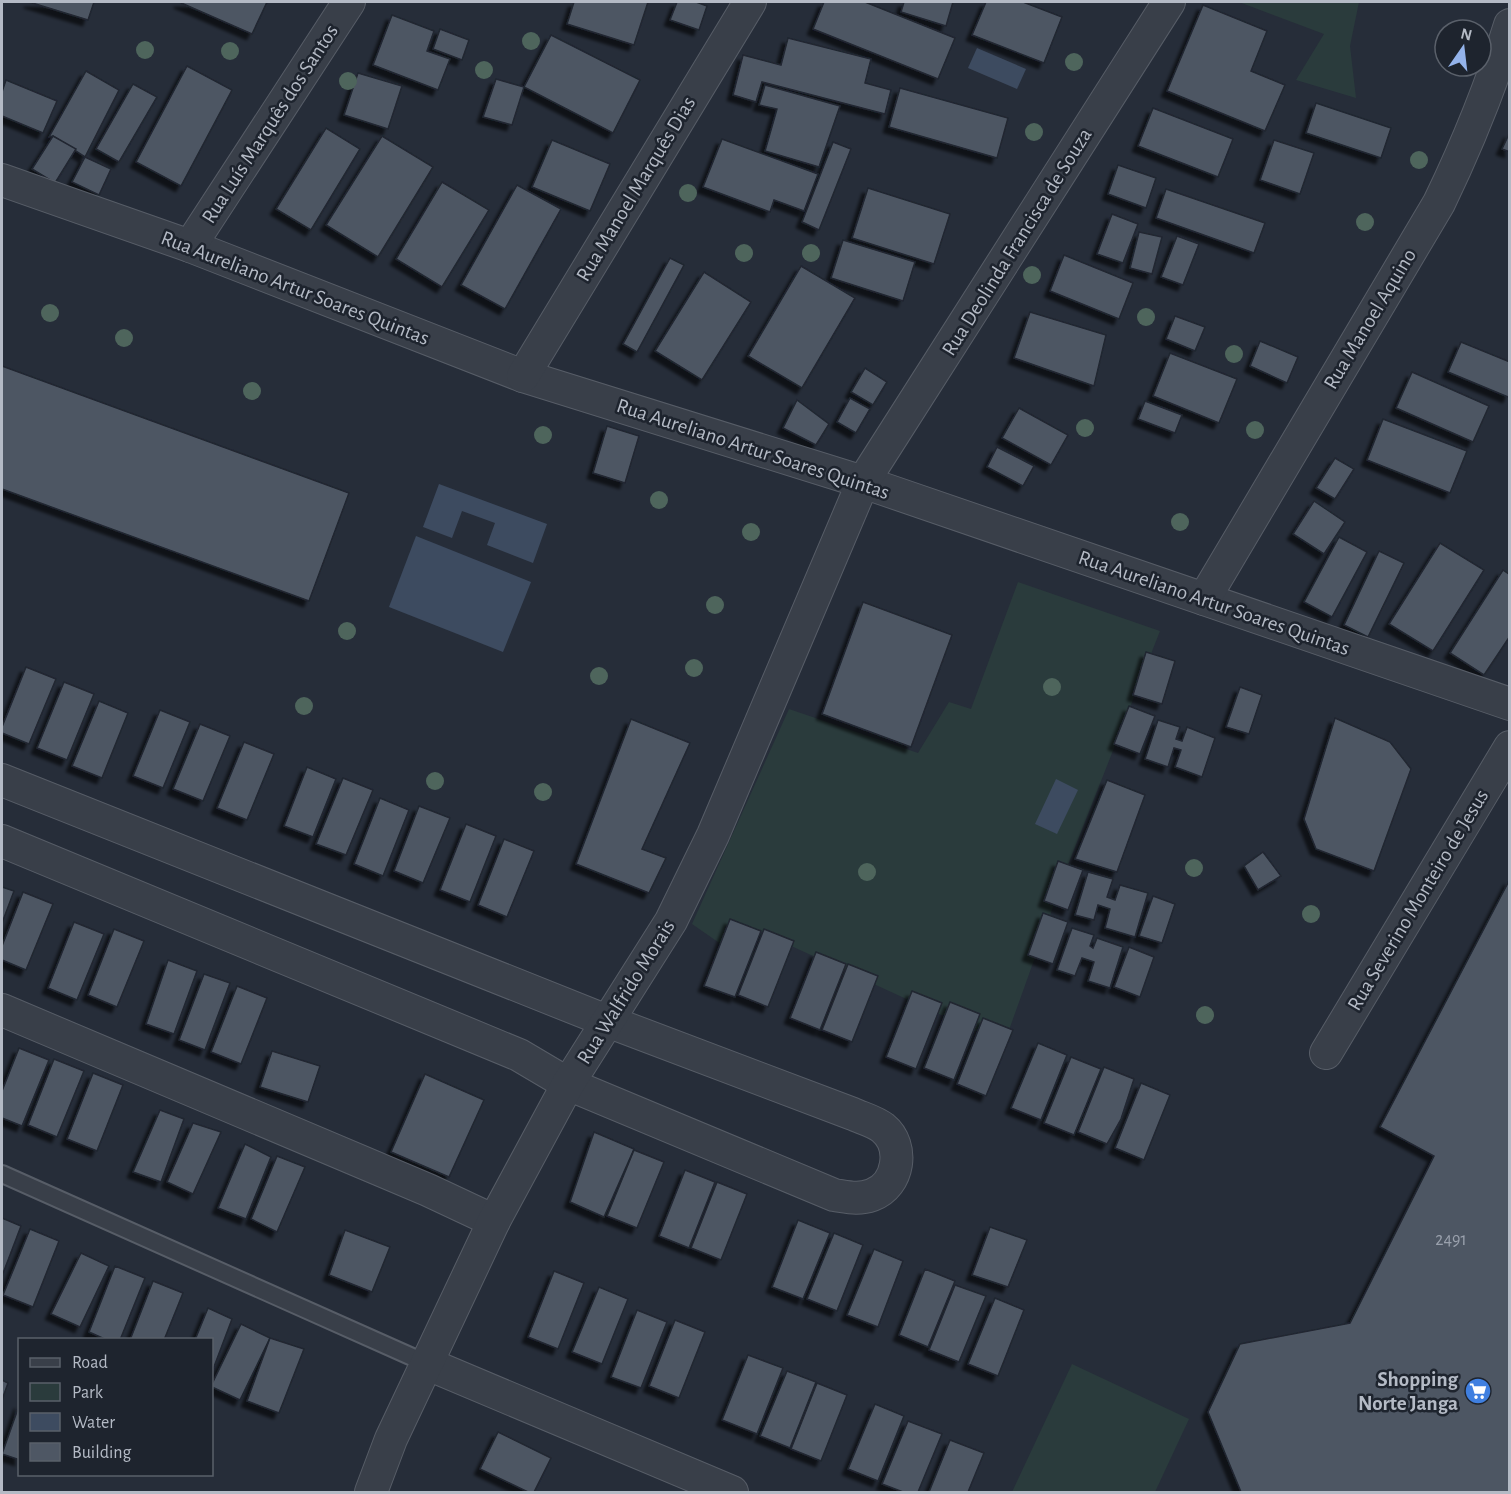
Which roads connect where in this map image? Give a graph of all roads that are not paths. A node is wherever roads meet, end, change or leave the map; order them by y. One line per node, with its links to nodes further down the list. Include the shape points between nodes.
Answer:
1 (349, 2): 6 (street, Rua Luís Marquês dos Santos)
2 (750, 2): 7 (street, Rua Manoel Marquês Dias)
3 (1169, 2): 8 (street, Rua Deolinda Francisca de Souza)
4 (1509, 25): 9 (street, Rua Manoel Aquino, via 1464,150 1439,202)
5 (2, 180): 6 (street, Rua Aureliano Artur Soares Quintas)
6 (190, 246): 7 (street, Rua Aureliano Artur Soares Quintas)
7 (523, 376): 8 (street, Rua Aureliano Artur Soares Quintas)
8 (863, 482): 9 (street, Rua Aureliano Artur Soares Quintas); 15 (street, Rua Walfrido Morais, via 713,835 671,921)
9 (1204, 599): 10 (street, Rua Aureliano Artur Soares Quintas)
10 (1509, 704)
11 (1509, 747): 16 (street, Rua Severino Monteiro de Jesus)
12 (2, 780): 15 (street)
13 (2, 841): 17 (street, via 519,1055)
14 (2, 1010): 19 (street)
15 (607, 1021): 17 (street, Rua Walfrido Morais); 17 (street, via 883,1128 898,1155 886,1185 857,1199 834,1195)
16 (1326, 1053)
17 (568, 1084): 19 (street, Rua Walfrido Morais)
18 (2, 1174): 20 (lane)
19 (494, 1221): 20 (street, Rua Walfrido Morais)
20 (428, 1364): 21 (street, Rua Walfrido Morais, via 391,1439); 22 (street)
21 (371, 1492)
22 (732, 1492)

